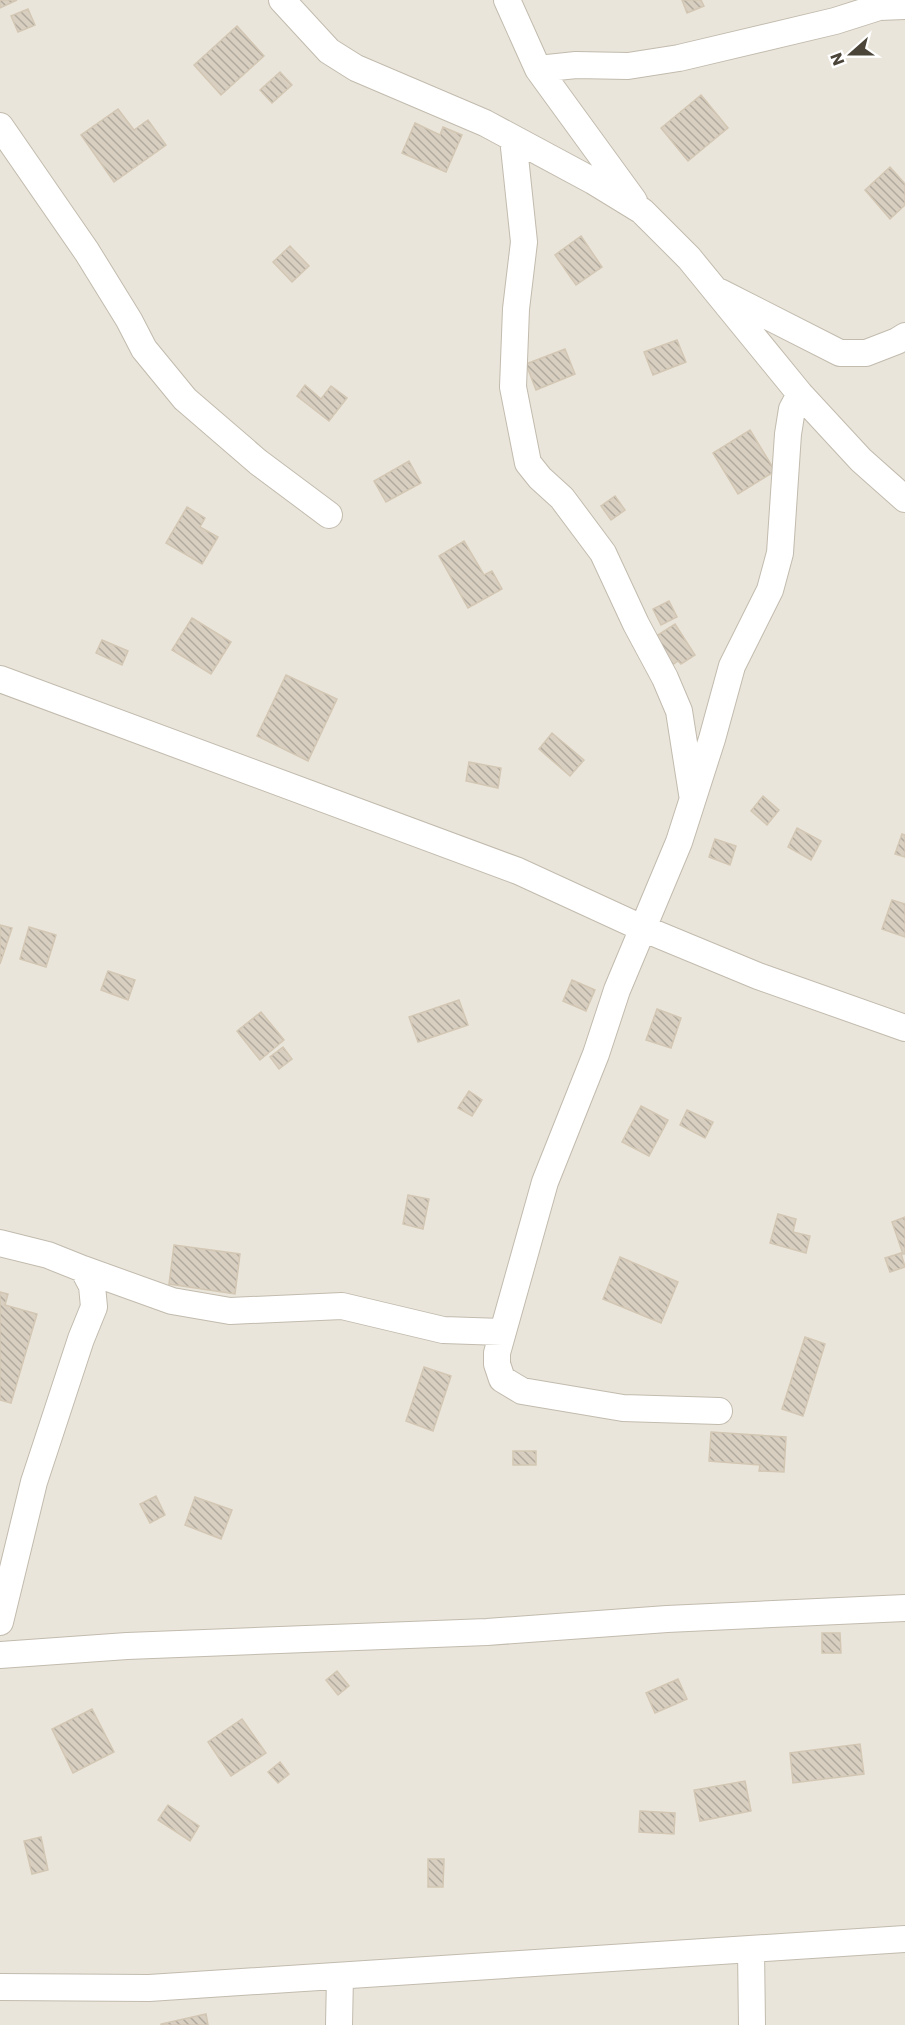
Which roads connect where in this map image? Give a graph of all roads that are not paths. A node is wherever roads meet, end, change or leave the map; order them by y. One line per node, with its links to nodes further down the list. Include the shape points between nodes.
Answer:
1 (282, 0): 6 (street, via 329,51 356,68)
2 (507, 0): 4 (street)
3 (905, 6): 4 (street, via 879,7 679,58 628,66)
4 (538, 69): 7 (street)
5 (0, 126): 12 (street, via 87,252 144,349 184,399)
6 (513, 138): 7 (street); 14 (street, via 524,242 513,387 528,463 562,498 603,553 665,678 679,711)
7 (642, 211): 8 (street)
8 (715, 289): 9 (street, via 840,353 866,353); 10 (street)
9 (905, 336)
10 (800, 394): 11 (street, via 861,460); 14 (street, via 792,409 788,434 780,553 770,590 732,666)
11 (905, 499)
12 (329, 515)
13 (0, 679): 15 (street, via 518,871)
14 (692, 797): 15 (street, via 679,842)
15 (642, 928): 16 (street, via 758,976); 19 (street, via 545,1182)
16 (905, 1028)
17 (0, 1243): 18 (street)
18 (83, 1269): 19 (street, via 172,1301 230,1311 342,1306 443,1330); 22 (street, via 92,1286 94,1307 34,1482)
19 (502, 1332): 20 (street, via 497,1353 502,1379 522,1391 623,1408)
20 (719, 1411)
21 (905, 1608): 23 (street)
22 (0, 1622)
23 (0, 1655)
24 (905, 1939): 25 (street)
25 (751, 1950): 26 (street); 29 (street)
26 (340, 1976): 27 (street, via 149,1988); 28 (street)
27 (0, 1988)
28 (339, 2025)
29 (752, 2025)

